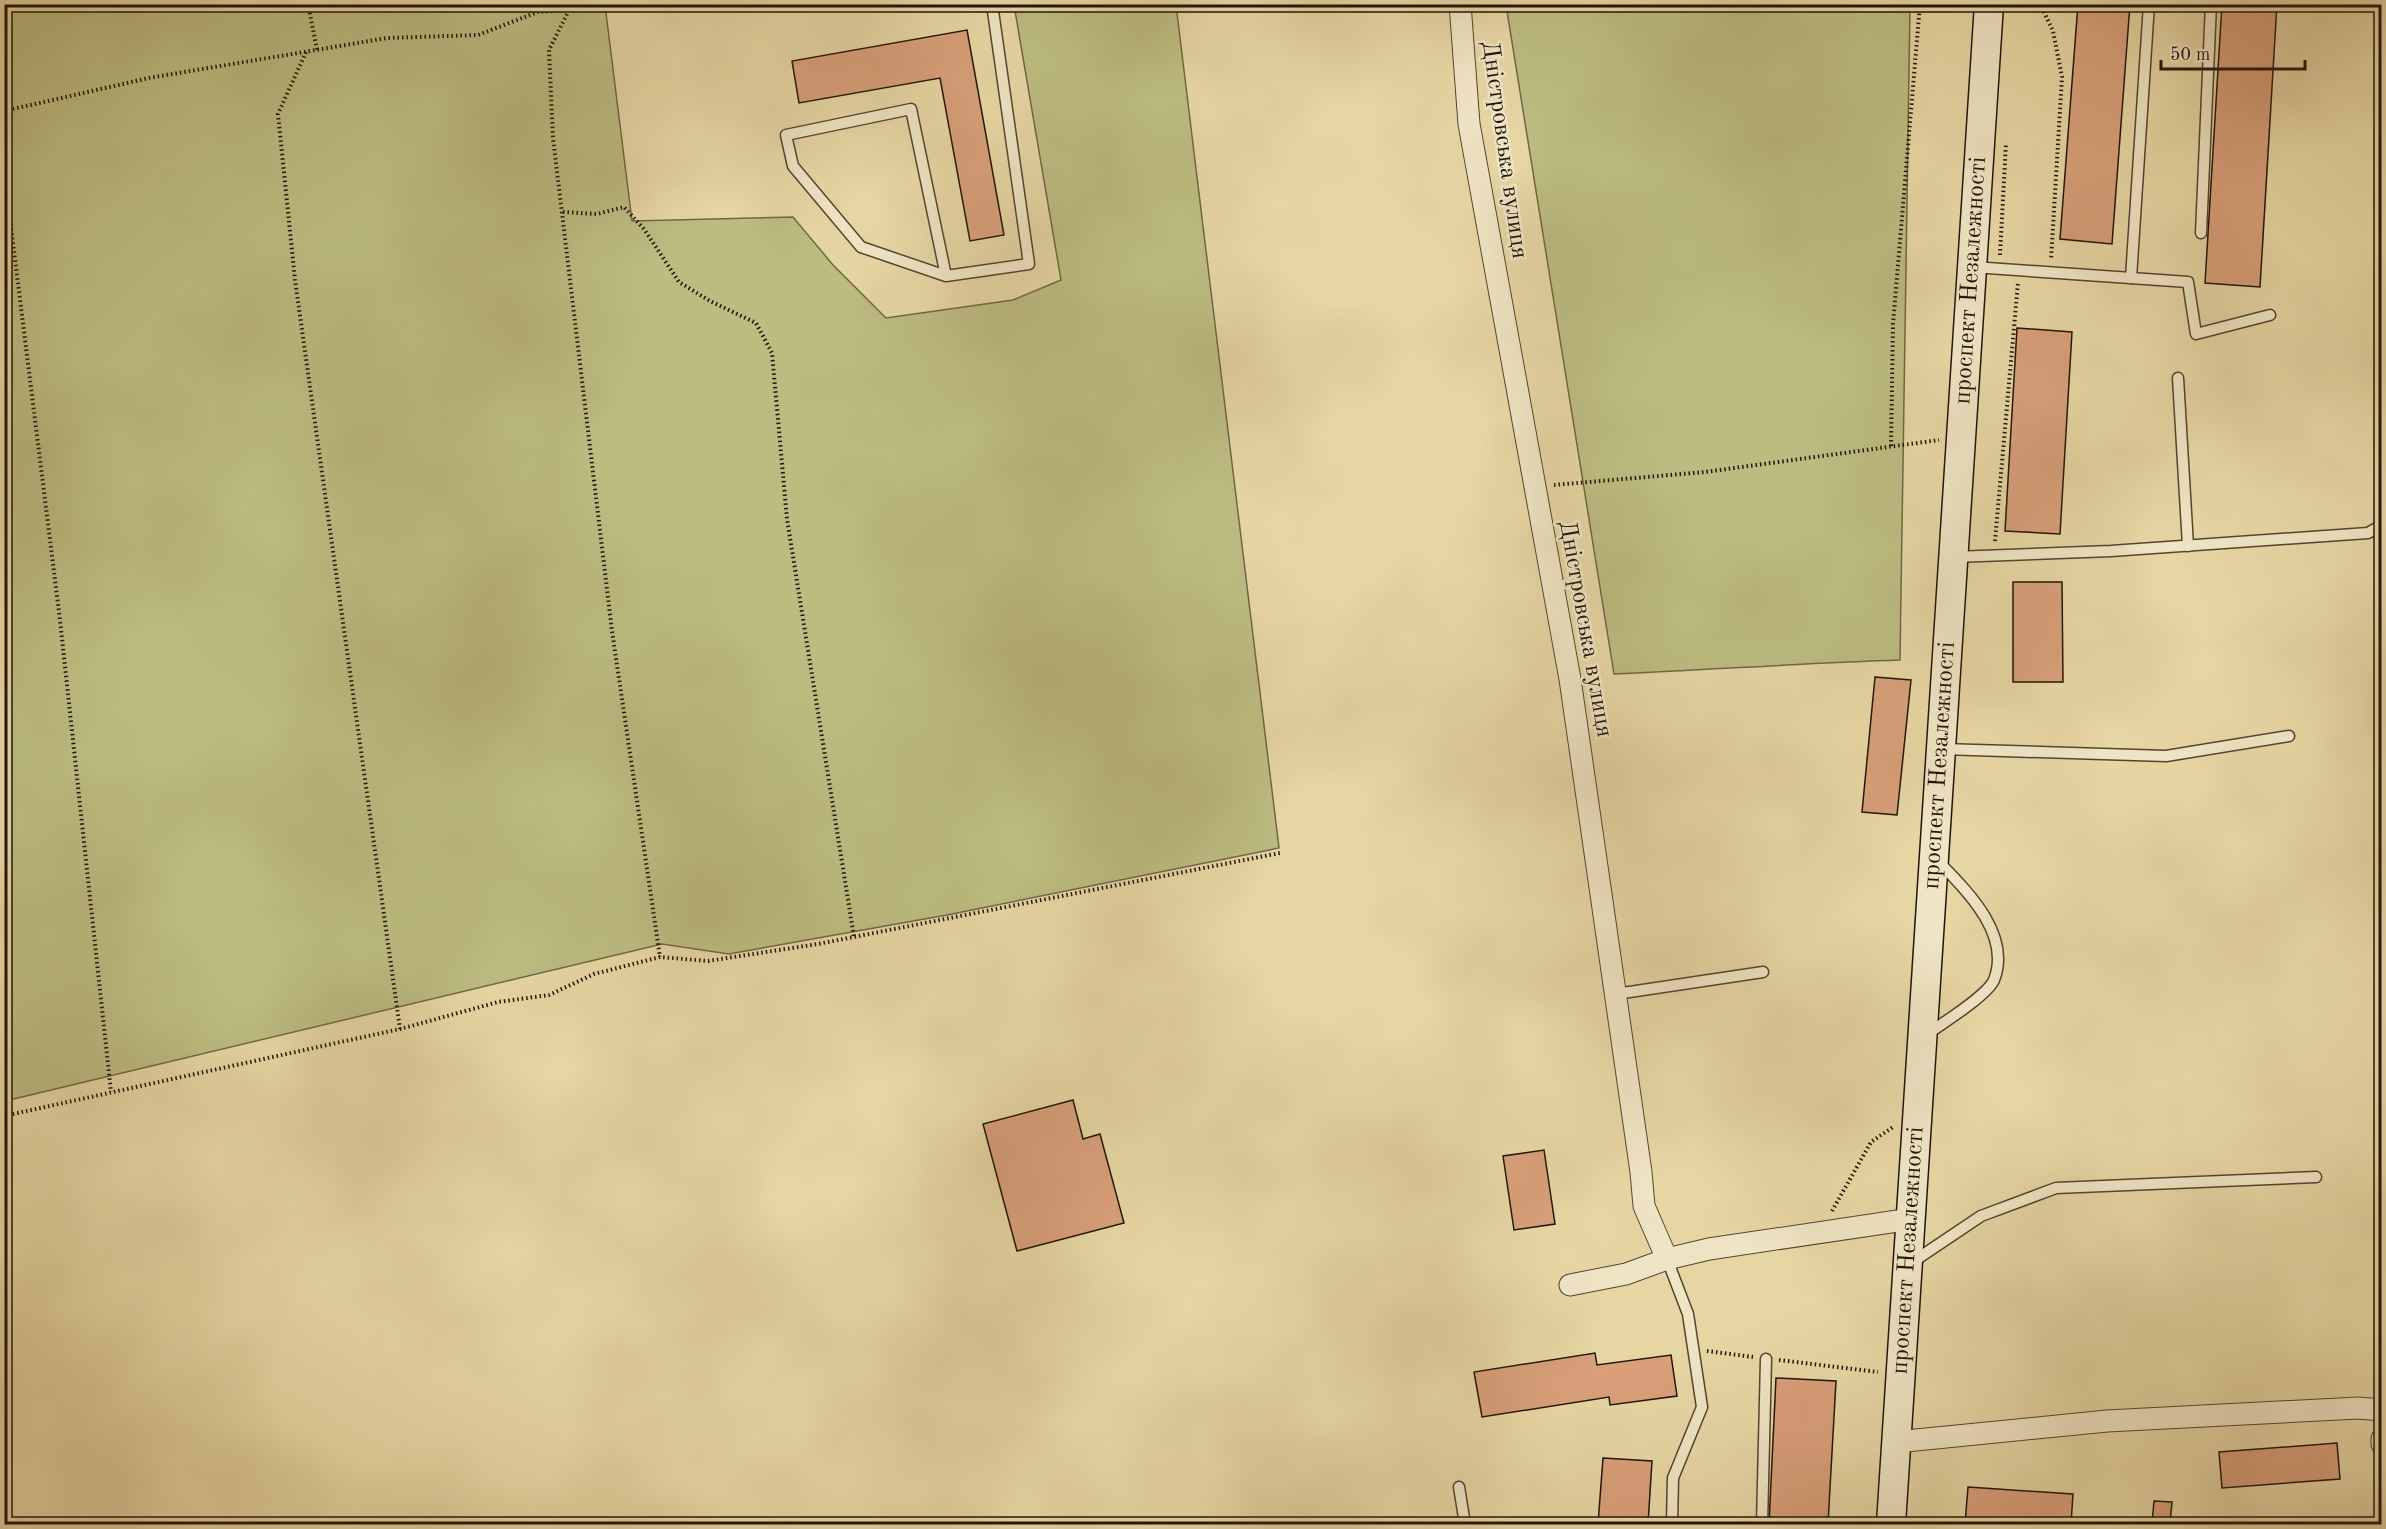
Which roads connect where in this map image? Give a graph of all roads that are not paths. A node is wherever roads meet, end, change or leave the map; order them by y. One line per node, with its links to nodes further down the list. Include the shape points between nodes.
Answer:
1 (992, 4): 8 (lane, via 1029,264)
2 (1460, 4): 19 (street, Дністровська вулиця, via 1469,124 1570,679)
3 (1989, 4): 7 (main road, проспект Незалежності)
4 (2149, 4): 9 (lane)
5 (2211, 5): 6 (lane)
6 (2201, 233)
7 (1972, 267): 9 (lane); 14 (main road, проспект Незалежності)
8 (946, 276): 8 (lane, via 861,247 793,166 786,135 911,109)
9 (2131, 278): 10 (lane, via 2188,282 2196,334)
10 (2270, 315)
11 (2178, 378): 13 (lane)
12 (2382, 525): 13 (lane, via 2368,533)
13 (2188, 546): 14 (lane)
14 (1954, 557): 16 (main road, проспект Незалежності)
15 (2289, 736): 16 (lane, via 2166,756)
16 (1941, 749): 17 (main road, проспект Незалежності)
17 (1934, 858): 20 (main road, проспект Незалежності); 20 (lane, via 1967,891 1991,928 1998,954 1993,981 1966,1008)
18 (1763, 972): 19 (lane)
19 (1616, 994): 23 (street, Дністровська вулиця, via 1644,1206)
20 (1923, 1036): 22 (main road, проспект Незалежності)
21 (2316, 1177): 24 (lane, via 2056,1188 1981,1216)
22 (1911, 1219): 23 (street, via 1709,1249); 24 (main road, проспект Незалежності)
23 (1667, 1259): 25 (street, via 1626,1274); 33 (lane, via 1688,1314 1702,1407 1673,1478)
24 (1908, 1265): 29 (main road, проспект Незалежності)
25 (1570, 1285)
26 (1766, 1359): 34 (lane)
27 (2382, 1410): 29 (street, via 2108,1421)
28 (2382, 1439): 30 (street)
29 (1896, 1442): 35 (main road, проспект Незалежності)
30 (2382, 1444)
31 (1459, 1487): 32 (lane)
32 (1465, 1524)
33 (1672, 1524)
34 (1762, 1524)
35 (1892, 1524)

